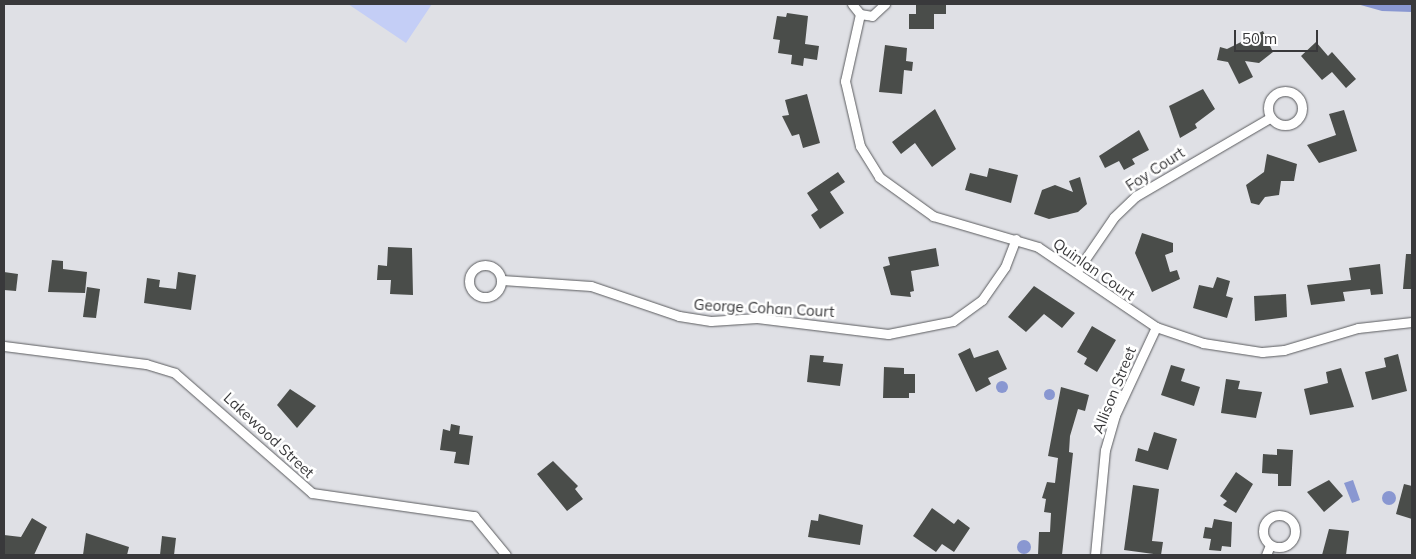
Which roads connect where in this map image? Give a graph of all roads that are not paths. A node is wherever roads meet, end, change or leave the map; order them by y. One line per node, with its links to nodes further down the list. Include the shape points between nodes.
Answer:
1 (852, 4): 3 (street)
2 (885, 4): 3 (street, via 877,14)
3 (860, 14): 5 (street, Quinlan Court, via 848,58 847,99 860,146 879,177 933,216)
4 (1271, 117): 6 (street, Foy Court, via 1136,196 1114,217)
5 (1016, 239): 6 (street, Quinlan Court); 7 (street, George Cohan Court, via 1005,267 982,300 953,321 888,334 757,318 711,321 661,311 591,286)
6 (1077, 271): 9 (street, Quinlan Court)
7 (502, 280)
8 (1412, 322): 9 (street, Quinlan Court, via 1381,323 1307,346 1262,352 1203,343)
9 (1156, 327): 13 (street, Allison Street, via 1115,415 1105,450)
10 (4, 346): 12 (street, Lakewood Street, via 146,364 175,373 312,493 474,516)
11 (1270, 545): 14 (street)
12 (506, 555)
13 (1095, 555)
14 (1266, 555)

